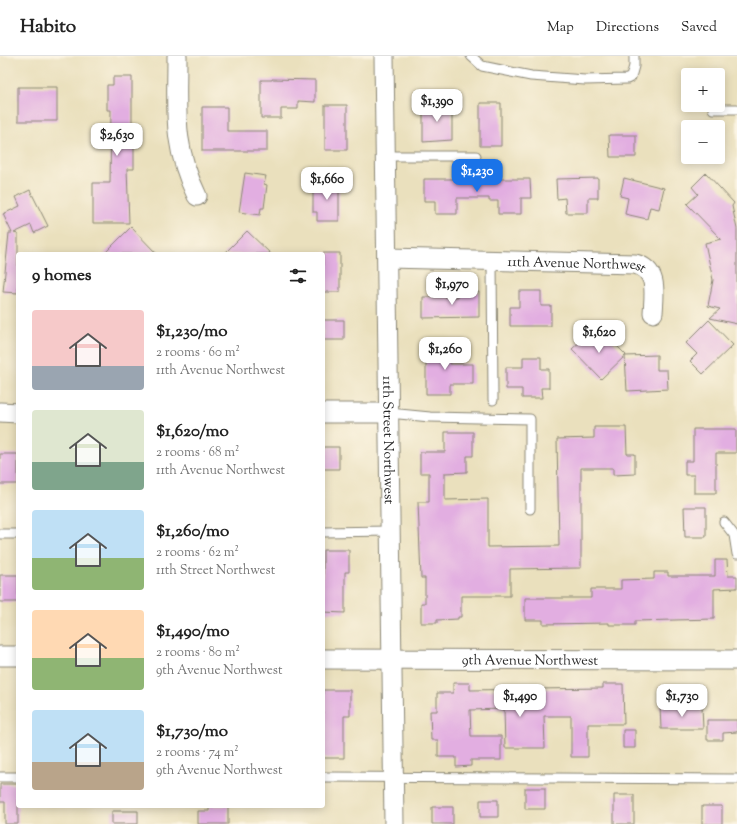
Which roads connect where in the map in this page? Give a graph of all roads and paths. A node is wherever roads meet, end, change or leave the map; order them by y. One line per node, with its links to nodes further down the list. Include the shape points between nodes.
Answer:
1 (177, 56): 9 (street, via 179,148 183,165)
2 (384, 56): 7 (street, 11th Street Northwest)
3 (471, 56): 4 (lane, via 482,66 496,70 531,76 585,80 631,77)
4 (634, 56)
5 (725, 109): 6 (lane)
6 (737, 109)
7 (385, 156): 8 (lane); 10 (street, 11th Street Northwest)
8 (476, 156)
9 (197, 196)
10 (388, 258): 11 (street, 11th Avenue Northwest); 17 (street, 11th Street Northwest)
11 (492, 261): 12 (street, 11th Avenue Northwest, via 640,265 647,269 653,280); 13 (lane)
12 (653, 313)
13 (493, 400)
14 (0, 412): 15 (street)
15 (16, 412)
16 (325, 413): 17 (street)
17 (389, 413): 18 (lane, via 430,417 530,419); 20 (street, 11th Street Northwest)
18 (530, 509)
19 (724, 522): 24 (lane, via 734,534)
20 (390, 531): 21 (lane); 28 (street, 11th Street Northwest)
21 (325, 532)
22 (0, 534): 23 (lane)
23 (16, 534)
24 (737, 554)
25 (0, 656): 26 (street)
26 (16, 656)
27 (325, 659): 28 (street, 9th Avenue Northwest)
28 (392, 660): 29 (street, 9th Avenue Northwest); 33 (street, 11th Street Northwest)
29 (737, 660)
30 (0, 777): 31 (lane)
31 (16, 777)
32 (325, 778): 33 (lane)
33 (394, 778): 34 (lane); 35 (street, 11th Street Northwest)
34 (737, 779)
35 (394, 824)

